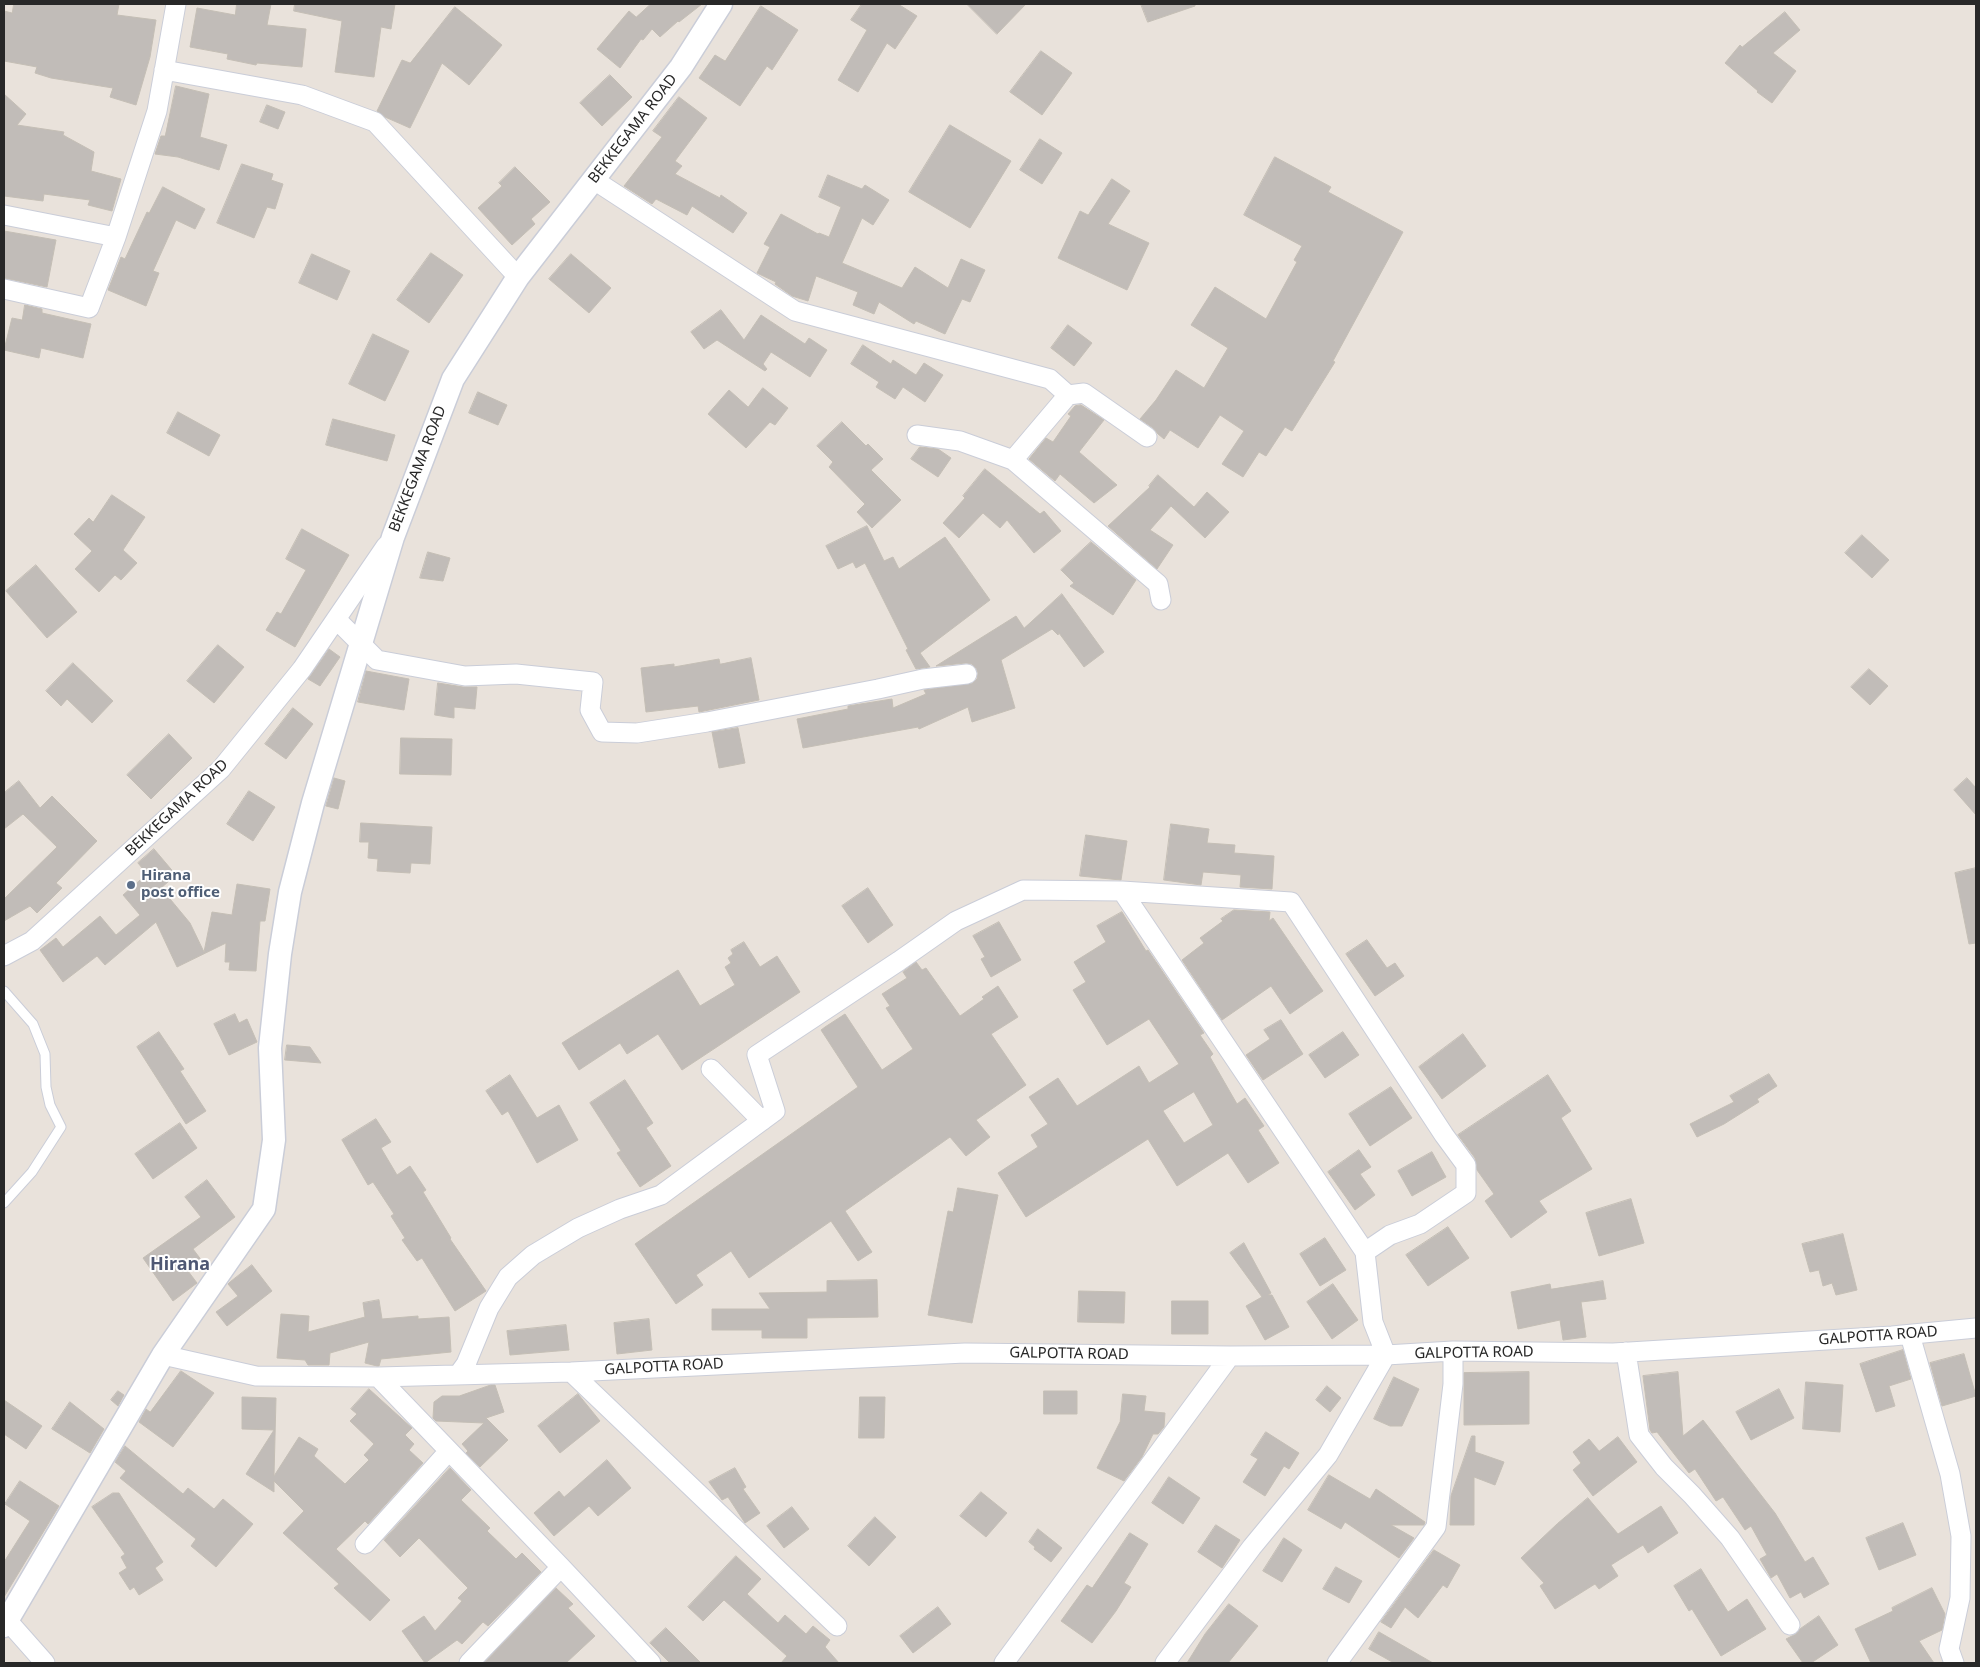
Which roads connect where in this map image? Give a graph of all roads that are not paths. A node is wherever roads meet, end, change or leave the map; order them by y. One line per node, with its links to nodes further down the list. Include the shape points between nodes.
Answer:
1 (176, 4): 3 (street)
2 (721, 4): 4 (street, BEKKEGAMA ROAD, via 681,67)
3 (164, 70): 6 (street, via 157,111); 7 (street, via 302,95 375,122)
4 (594, 180): 7 (street, BEKKEGAMA ROAD); 9 (street, via 795,311 1050,379)
5 (4, 215): 6 (street)
6 (116, 236): 8 (street, via 89,308)
7 (518, 277): 13 (street, BEKKEGAMA ROAD, via 454,379)
8 (4, 289)
9 (1068, 395): 11 (street, via 1084,393); 12 (street)
10 (916, 435): 12 (street, via 960,441)
11 (1147, 437)
12 (1013, 460): 14 (street, via 1158,584)
13 (393, 537): 15 (street, BEKKEGAMA ROAD); 16 (street)
14 (1161, 600)
15 (336, 619): 16 (street); 19 (street, BEKKEGAMA ROAD, via 302,669 220,769 32,941)
16 (361, 645): 17 (street, via 377,660 464,676 516,674 592,682 590,710 602,732 637,733 708,722 923,678); 29 (street, via 290,892 270,1048 274,1140 264,1209)
17 (967, 674)
18 (1122, 891): 22 (street, via 1023,890 956,921 757,1055 775,1111); 24 (street); 24 (street, via 1291,902 1466,1165 1466,1193 1420,1224 1390,1235)
19 (4, 956)
20 (4, 991): 23 (lane, via 33,1024 45,1054 50,1105 62,1127 32,1172)
21 (711, 1069): 22 (street)
22 (762, 1121): 33 (street, via 661,1195 578,1228 533,1255 508,1277 489,1308 466,1364)
23 (4, 1203)
24 (1365, 1252): 30 (street, via 1373,1322)
25 (1976, 1328): 26 (street, GALPOTTA ROAD)
26 (1910, 1335): 28 (street, GALPOTTA ROAD); 47 (street, via 1950,1474 1961,1536 1960,1598 1949,1649)
27 (1453, 1352): 28 (street, GALPOTTA ROAD); 30 (street, GALPOTTA ROAD); 46 (street, via 1453,1384 1436,1527)
28 (1626, 1352): 39 (street, via 1640,1435 1664,1467 1730,1538)
29 (163, 1355): 34 (street, GALPOTTA ROAD, via 256,1376); 38 (street)
30 (1386, 1355): 31 (street, GALPOTTA ROAD); 45 (street, via 1328,1455 1252,1547)
31 (1230, 1356): 32 (street, GALPOTTA ROAD, via 965,1353); 44 (street)
32 (570, 1372): 33 (street, GALPOTTA ROAD); 40 (street)
33 (458, 1375): 34 (street, GALPOTTA ROAD)
34 (378, 1377): 35 (street)
35 (448, 1452): 36 (street); 37 (street)
36 (365, 1544)
37 (561, 1567): 42 (street); 43 (street)
38 (6, 1623): 41 (street)
39 (1790, 1625)
40 (837, 1626)
41 (45, 1663)
42 (469, 1663)
43 (651, 1663)
44 (1004, 1663)
45 (1165, 1663)
46 (1337, 1663)
47 (1954, 1663)

